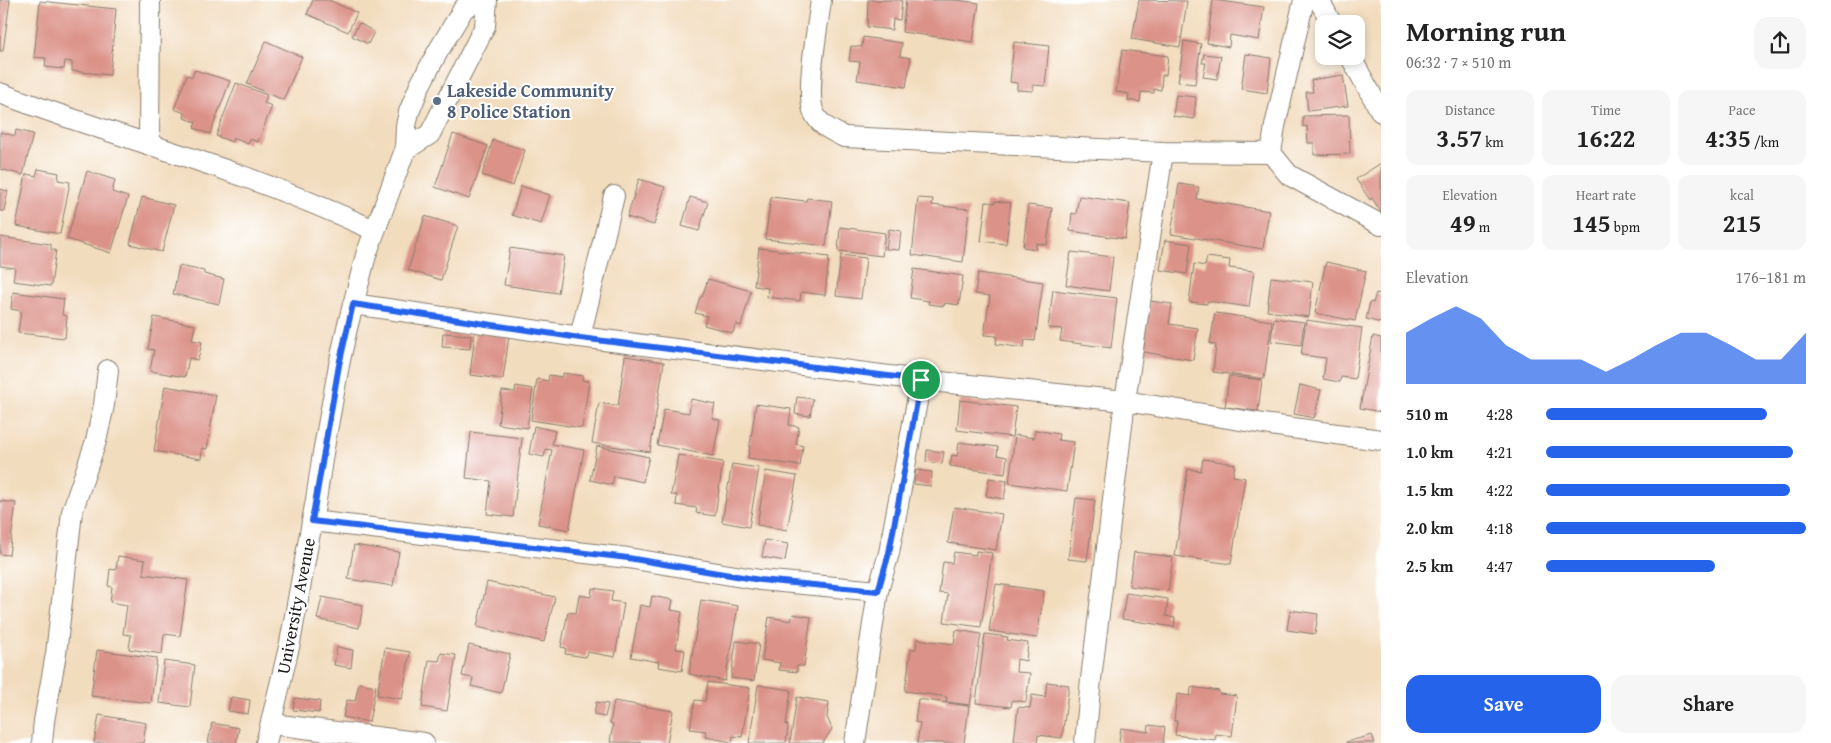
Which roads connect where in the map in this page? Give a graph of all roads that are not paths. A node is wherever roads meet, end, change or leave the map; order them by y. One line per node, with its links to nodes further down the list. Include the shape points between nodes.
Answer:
1 (150, 0): 11 (street)
2 (481, 0): 12 (street, University Avenue, via 464,8 420,84 409,112)
3 (487, 0): 12 (street, via 485,26 430,134)
4 (821, 0): 13 (street, via 810,90 814,113 825,127 844,137)
5 (1304, 0): 14 (street)
6 (1319, 0): 7 (street)
7 (1327, 15)
8 (1355, 65): 10 (street)
9 (0, 93): 11 (street)
10 (1381, 112)
11 (149, 145): 17 (street, via 232,172)
12 (405, 150): 17 (street, University Avenue)
13 (1163, 152): 14 (street); 22 (street)
14 (1271, 153): 16 (street, via 1289,175)
15 (614, 196): 19 (street)
16 (1381, 225)
17 (374, 230): 18 (street, University Avenue)
18 (353, 304): 19 (street); 24 (street, University Avenue)
19 (580, 338): 21 (street)
20 (108, 370): 27 (street, via 96,440 72,512)
21 (921, 380): 22 (street); 25 (street, via 889,553)
22 (1126, 401): 23 (street); 31 (street)
23 (1381, 440)
24 (312, 521): 25 (street, via 628,558 760,580); 26 (street, University Avenue)
25 (878, 591): 30 (street)
26 (272, 724): 28 (street, University Avenue); 29 (street)
27 (42, 743)
28 (266, 743)
29 (424, 743)
30 (855, 743)
31 (1085, 743)

